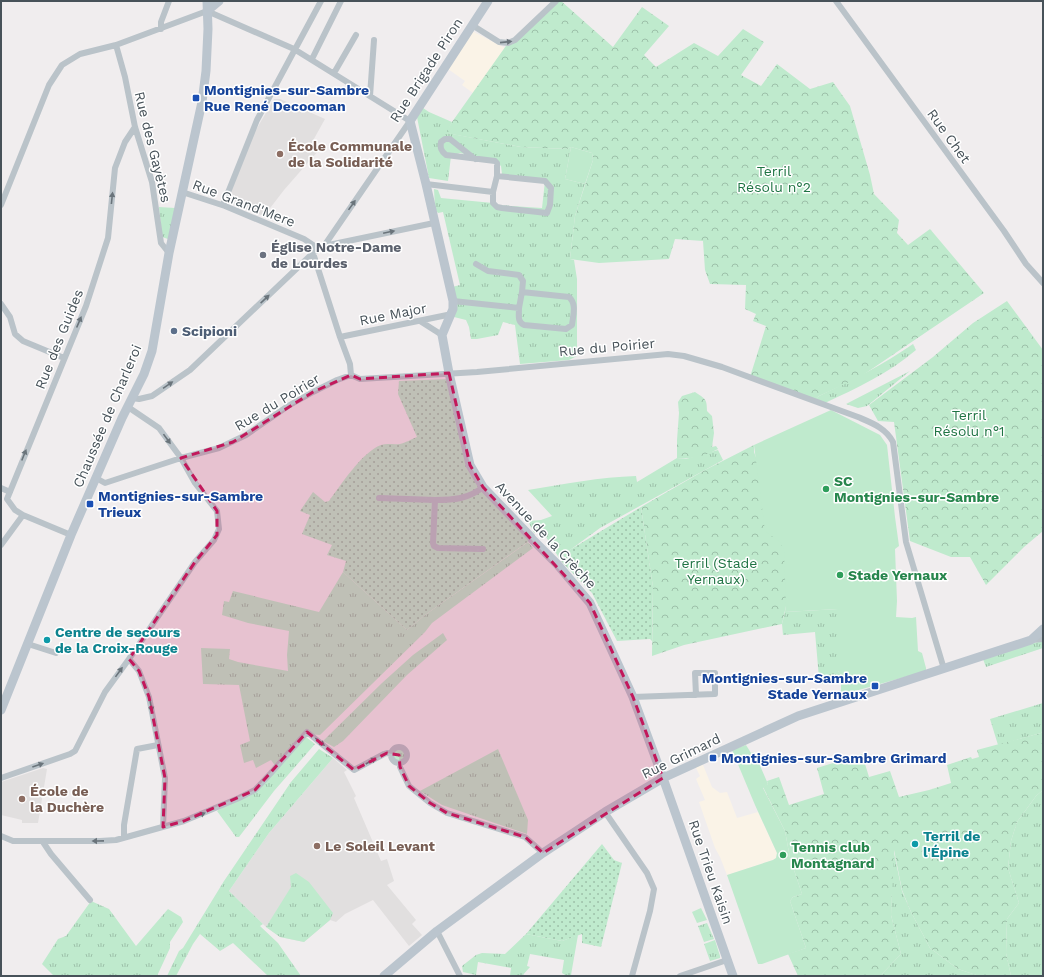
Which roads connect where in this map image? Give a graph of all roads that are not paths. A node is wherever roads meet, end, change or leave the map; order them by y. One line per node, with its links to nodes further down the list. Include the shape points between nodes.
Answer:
1 (169, 1): 11 (street, via 160,22)
2 (207, 1): 9 (street, Chaussée de Charleroi)
3 (220, 1): 9 (street)
4 (321, 1): 15 (street)
5 (341, 1): 16 (street)
6 (488, 1): 10 (street, Rue Brigade Piron)
7 (556, 1): 10 (street, one-way to 7, via 499,42 508,43 515,40)
8 (836, 1): 33 (street, Rue Chet, via 1026,264)
9 (207, 11): 11 (street); 15 (street); 24 (street, Chaussée de Charleroi, via 206,71 196,133)
10 (472, 25): 19 (street, Rue Brigade Piron)
11 (161, 29): 14 (street)
12 (356, 35): 17 (street)
13 (374, 40): 18 (street)
14 (116, 45): 20 (street, Rue des Gayètes); 26 (street, via 80,54 62,65 49,85)
15 (294, 49): 16 (street); 27 (street, via 257,120)
16 (312, 59): 17 (street)
17 (334, 73): 18 (street)
18 (370, 96): 19 (street)
19 (410, 122): 23 (street); 29 (street, Rue Brigade Piron, one-way to 19)
20 (135, 127): 30 (street, Rue des Gayètes, via 152,182 161,243); 42 (street, Rue des Guides, one-way to 20, via 86,306 108,238 115,168 125,142)
21 (475, 158): 21 (street, via 446,155 440,147 441,142 450,139); 22 (street, via 498,162)
22 (497, 176): 25 (street); 25 (street, via 545,181 551,188 550,205 547,213 497,207 493,204)
23 (426, 184): 25 (street); 28 (street)
24 (182, 192): 27 (street, Rue Grand'Mere); 30 (street, Chaussée de Charleroi)
25 (493, 192)
26 (1, 205)
27 (223, 205): 29 (street, Rue Grand'Mere)
28 (434, 223): 29 (street, one-way to 28); 35 (street)
29 (321, 247): 31 (street, Rue Brigade Piron)
30 (169, 252): 45 (street, Chaussée de Charleroi, via 152,351)
31 (314, 253): 41 (street); 45 (street, Rue Brigade Piron, one-way to 31, via 152,396 190,370)
32 (476, 264): 34 (street, via 488,271 519,275 523,281)
33 (1043, 283)
34 (522, 292): 37 (street); 37 (street, via 569,298 574,304 572,325 566,329 524,325 519,319)
35 (453, 301): 37 (street); 38 (street)
36 (1, 304): 42 (street, via 10,318 15,334 23,341)
37 (519, 308)
38 (452, 314): 39 (street, Rue Major); 40 (street)
39 (420, 321): 40 (street); 41 (street, Rue Major)
40 (442, 335): 43 (street, Avenue de la Crèche)
41 (340, 337): 44 (street, via 350,364)
42 (64, 358): 51 (street, Rue des Guides, one-way to 42)
43 (449, 373): 44 (street, Rue du Poirier, via 360,378); 50 (street, Avenue de la Crèche, via 470,465); 64 (street, Rue du Poirier, via 677,354 750,377 879,427 889,434 893,442 906,542)
44 (351, 375): 47 (street, Rue du Poirier, via 336,380 288,406 233,442)
45 (132, 398): 46 (street, Chaussée de Charleroi)
46 (128, 407): 47 (street, one-way to 47, via 159,428); 48 (street, Chaussée de Charleroi)
47 (181, 458): 48 (street, Rue du Poirier, via 105,483); 63 (street, via 195,483 217,511 217,535 195,562)
48 (96, 478): 55 (street, Chaussée de Charleroi)
49 (1, 488): 51 (street)
50 (483, 488): 53 (street, via 457,500); 66 (street, Avenue de la Crèche, via 557,564 590,603)
51 (10, 492): 54 (street, via 7,499 15,510)
52 (379, 498): 53 (street)
53 (435, 500): 57 (street, via 434,546)
54 (23, 515): 55 (street); 56 (street)
55 (71, 535): 61 (street, Chaussée de Charleroi)
56 (1, 545)
57 (483, 549)
58 (1043, 629): 60 (street)
59 (1043, 639): 60 (street)
60 (1031, 640): 64 (street, Rue Grimard)
61 (28, 644): 62 (street); 67 (street, Chaussée de Charleroi)
62 (56, 653)
63 (129, 659): 69 (street, one-way to 69, via 139,671 150,697); 72 (street, one-way to 63, via 75,751 99,702)
64 (944, 669): 73 (street, Rue Grimard, via 798,716)
65 (696, 695): 65 (street, via 715,694 715,673 696,673); 66 (street)
66 (633, 697): 73 (street, Avenue de la Crèche)
67 (3, 698): 68 (street, Chaussée de Charleroi)
68 (1, 710)
69 (158, 744): 75 (street, via 165,778); 77 (street, via 137,749)
70 (392, 754): 71 (street, via 393,760); 71 (street, via 397,747 405,749 407,756); 75 (street, one-way to 70, via 184,821 255,790 307,732 354,770 384,754)
71 (400, 763): 79 (street, via 409,786 430,803 447,813 525,837)
72 (1, 778)
73 (663, 778): 74 (street, Rue Grimard); 82 (street, Rue Trieu Kaisin)
74 (604, 812): 79 (street, Rue Grimard); 85 (street, via 646,873 654,889)
75 (163, 827): 77 (street)
76 (1, 836): 78 (street, via 12,841)
77 (124, 837): 78 (street, one-way to 78, via 100,842)
78 (43, 842): 80 (street)
79 (543, 853): 81 (street, Rue Grimard)
80 (90, 900)
81 (437, 932): 83 (street, Rue Grimard); 84 (street)
82 (727, 960): 86 (street); 87 (street, Rue Trieu Kaisin)
83 (384, 976)
84 (460, 976)
85 (632, 976)
86 (680, 976)
87 (732, 976)

